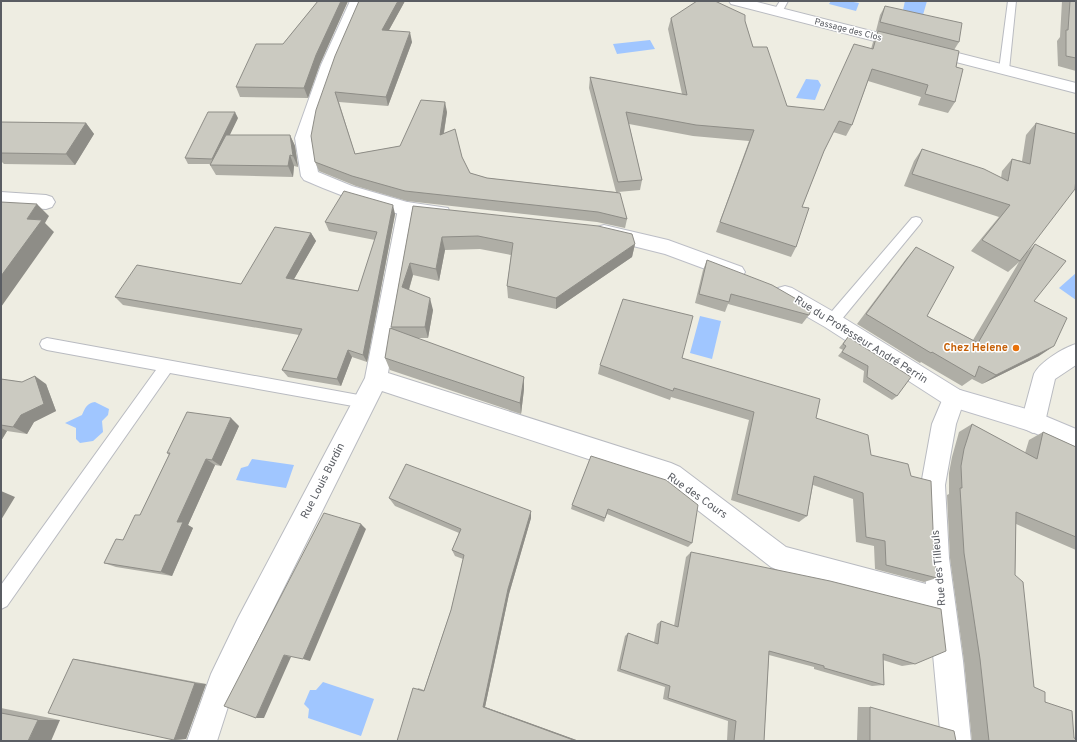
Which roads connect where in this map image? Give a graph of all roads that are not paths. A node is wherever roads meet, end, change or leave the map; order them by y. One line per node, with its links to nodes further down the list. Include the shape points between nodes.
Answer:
1 (357, 1): 9 (street, via 329,65 303,138 310,176)
2 (736, 1): 4 (street, Passage des Clos)
3 (1012, 1): 5 (lane)
4 (781, 6): 5 (street, Passage des Clos)
5 (1004, 70): 6 (street, Passage des Clos)
6 (1076, 88)
7 (1, 199): 8 (street)
8 (46, 202)
9 (407, 209): 10 (street); 17 (street, Rue Louis Burdin)
10 (460, 215)
11 (916, 221): 13 (lane)
12 (590, 229): 13 (street, Rue du Professeur André Perrin, via 668,247 760,282)
13 (832, 321): 18 (street, Rue du Professeur André Perrin)
14 (46, 344): 16 (lane)
15 (1076, 352): 20 (street, via 1045,374)
16 (167, 366): 19 (lane); 22 (lane)
17 (376, 379): 19 (street, Rue Louis Burdin); 23 (street, Rue des Cours, via 671,475 780,558)
18 (954, 398): 20 (street, Rue du Professeur André Perrin); 23 (street, Rue des Tilleuls, via 944,424 933,486 936,558)
19 (364, 402): 24 (street, Rue Louis Burdin, via 221,684)
20 (1033, 422): 21 (street, Rue du Professeur André Perrin)
21 (1076, 440)
22 (1, 600)
23 (941, 601): 25 (street, Rue des Tilleuls)
24 (202, 741)
25 (956, 741)

